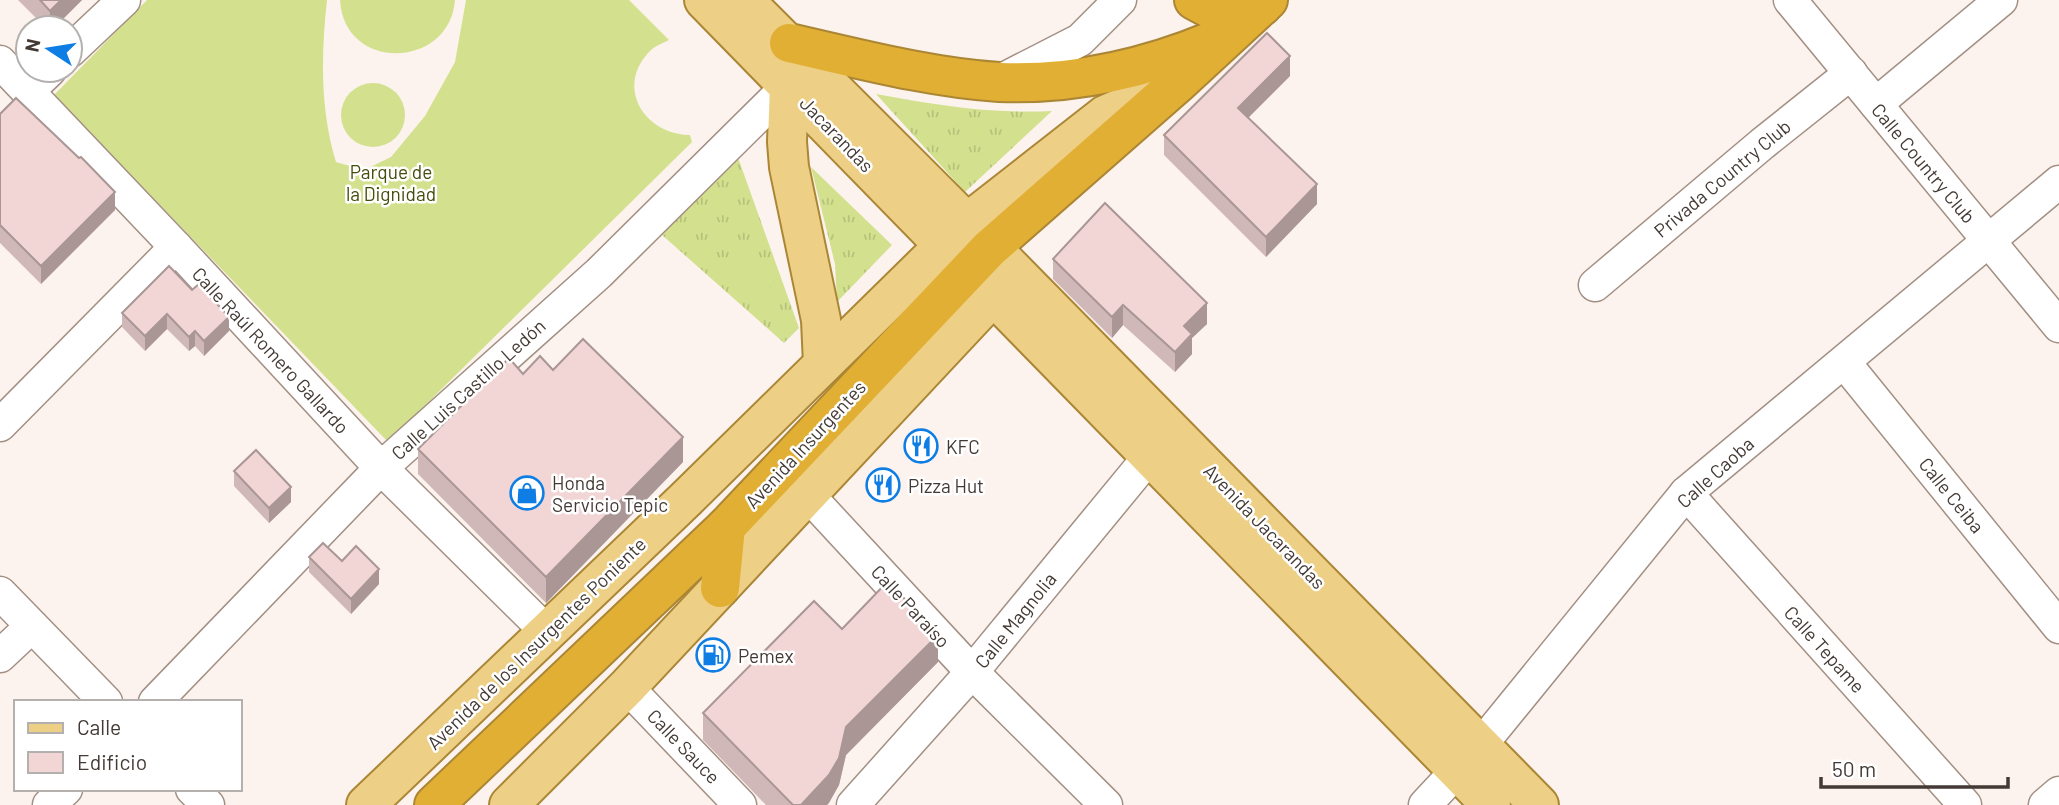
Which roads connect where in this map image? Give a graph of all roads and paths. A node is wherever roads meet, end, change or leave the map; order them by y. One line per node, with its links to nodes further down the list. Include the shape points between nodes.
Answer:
1 (124, 0): 9 (street)
2 (704, 0): 14 (main road, Jacarandas)
3 (744, 0): 10 (main road, Jacarandas)
4 (1120, 0): 12 (street, via 1080,40)
5 (1194, 0): 8 (highway, via 1209,8)
6 (1790, 0): 11 (street, Calle Country Club)
7 (2001, 0): 15 (street)
8 (1265, 3): 12 (highway, via 1216,39 1143,66 1084,78); 19 (highway, Avenida Insurgentes)
9 (84, 38)
10 (789, 43): 12 (highway, via 906,69); 19 (main road, Jacarandas)
11 (1851, 73): 15 (street, Calle Country Club); 20 (street, Privada Country Club)
12 (998, 82)
13 (42, 84): 18 (street, Calle Raúl Romero Gallardo)
14 (789, 85): 19 (main road, Jacarandas); 23 (main road, via 789,167 821,320); 26 (street, Calle Luis Castillo Ledón, via 599,273)
15 (1876, 104): 17 (street, Calle Country Club)
16 (2059, 182): 17 (street, Calle Caoba)
17 (1989, 241): 21 (street, Calle Country Club); 22 (street, Calle Caoba)
18 (176, 247): 24 (street); 26 (street, Calle Raúl Romero Gallardo)
19 (979, 259): 23 (main road, Avenida de los Insurgentes Poniente); 25 (main road, Avenida Jacarandas); 28 (main road); 29 (highway, Avenida Insurgentes)
20 (1595, 285)
21 (2059, 326)
22 (1844, 362): 27 (street, Calle Caoba); 33 (street, Calle Ceiba)
23 (823, 364): 34 (main road, Avenida de los Insurgentes Poniente)
24 (0, 425)
25 (1160, 443): 36 (street, Calle Magnolia); 40 (main road, Avenida Jacarandas)
26 (381, 468): 34 (street, Calle Raúl Romero Gallardo); 39 (street, Calle Luis Castillo Ledón)
27 (1686, 493): 40 (street, Calle Caoba); 55 (street, Calle Tepame)
28 (808, 495): 30 (main road); 36 (street, Calle Paraíso)
29 (726, 527): 30 (highway); 47 (highway, Avenida Insurgentes)
30 (720, 588): 37 (main road)
31 (0, 593): 32 (street)
32 (32, 626): 35 (street); 38 (street)
33 (2059, 627)
34 (548, 633): 46 (main road, Avenida de los Insurgentes Poniente)
35 (0, 656)
36 (972, 672): 50 (street, Calle Magnolia); 51 (street, Calle Paraíso)
37 (627, 687): 48 (main road); 49 (street, Calle Sauce)
38 (104, 700)
39 (157, 700)
40 (1469, 759): 52 (street, Calle Caoba); 53 (main road, Avenida Jacarandas); 54 (main road, Avenida Jacarandas)
41 (64, 791): 44 (street)
42 (194, 791): 45 (street)
43 (2059, 793): 56 (street)
44 (50, 805)
45 (208, 805)
46 (366, 805)
47 (434, 805)
48 (509, 805)
49 (740, 805)
50 (853, 805)
51 (1106, 805)
52 (1425, 805)
53 (1491, 805)
54 (1539, 805)
55 (1965, 805)
56 (2045, 805)

